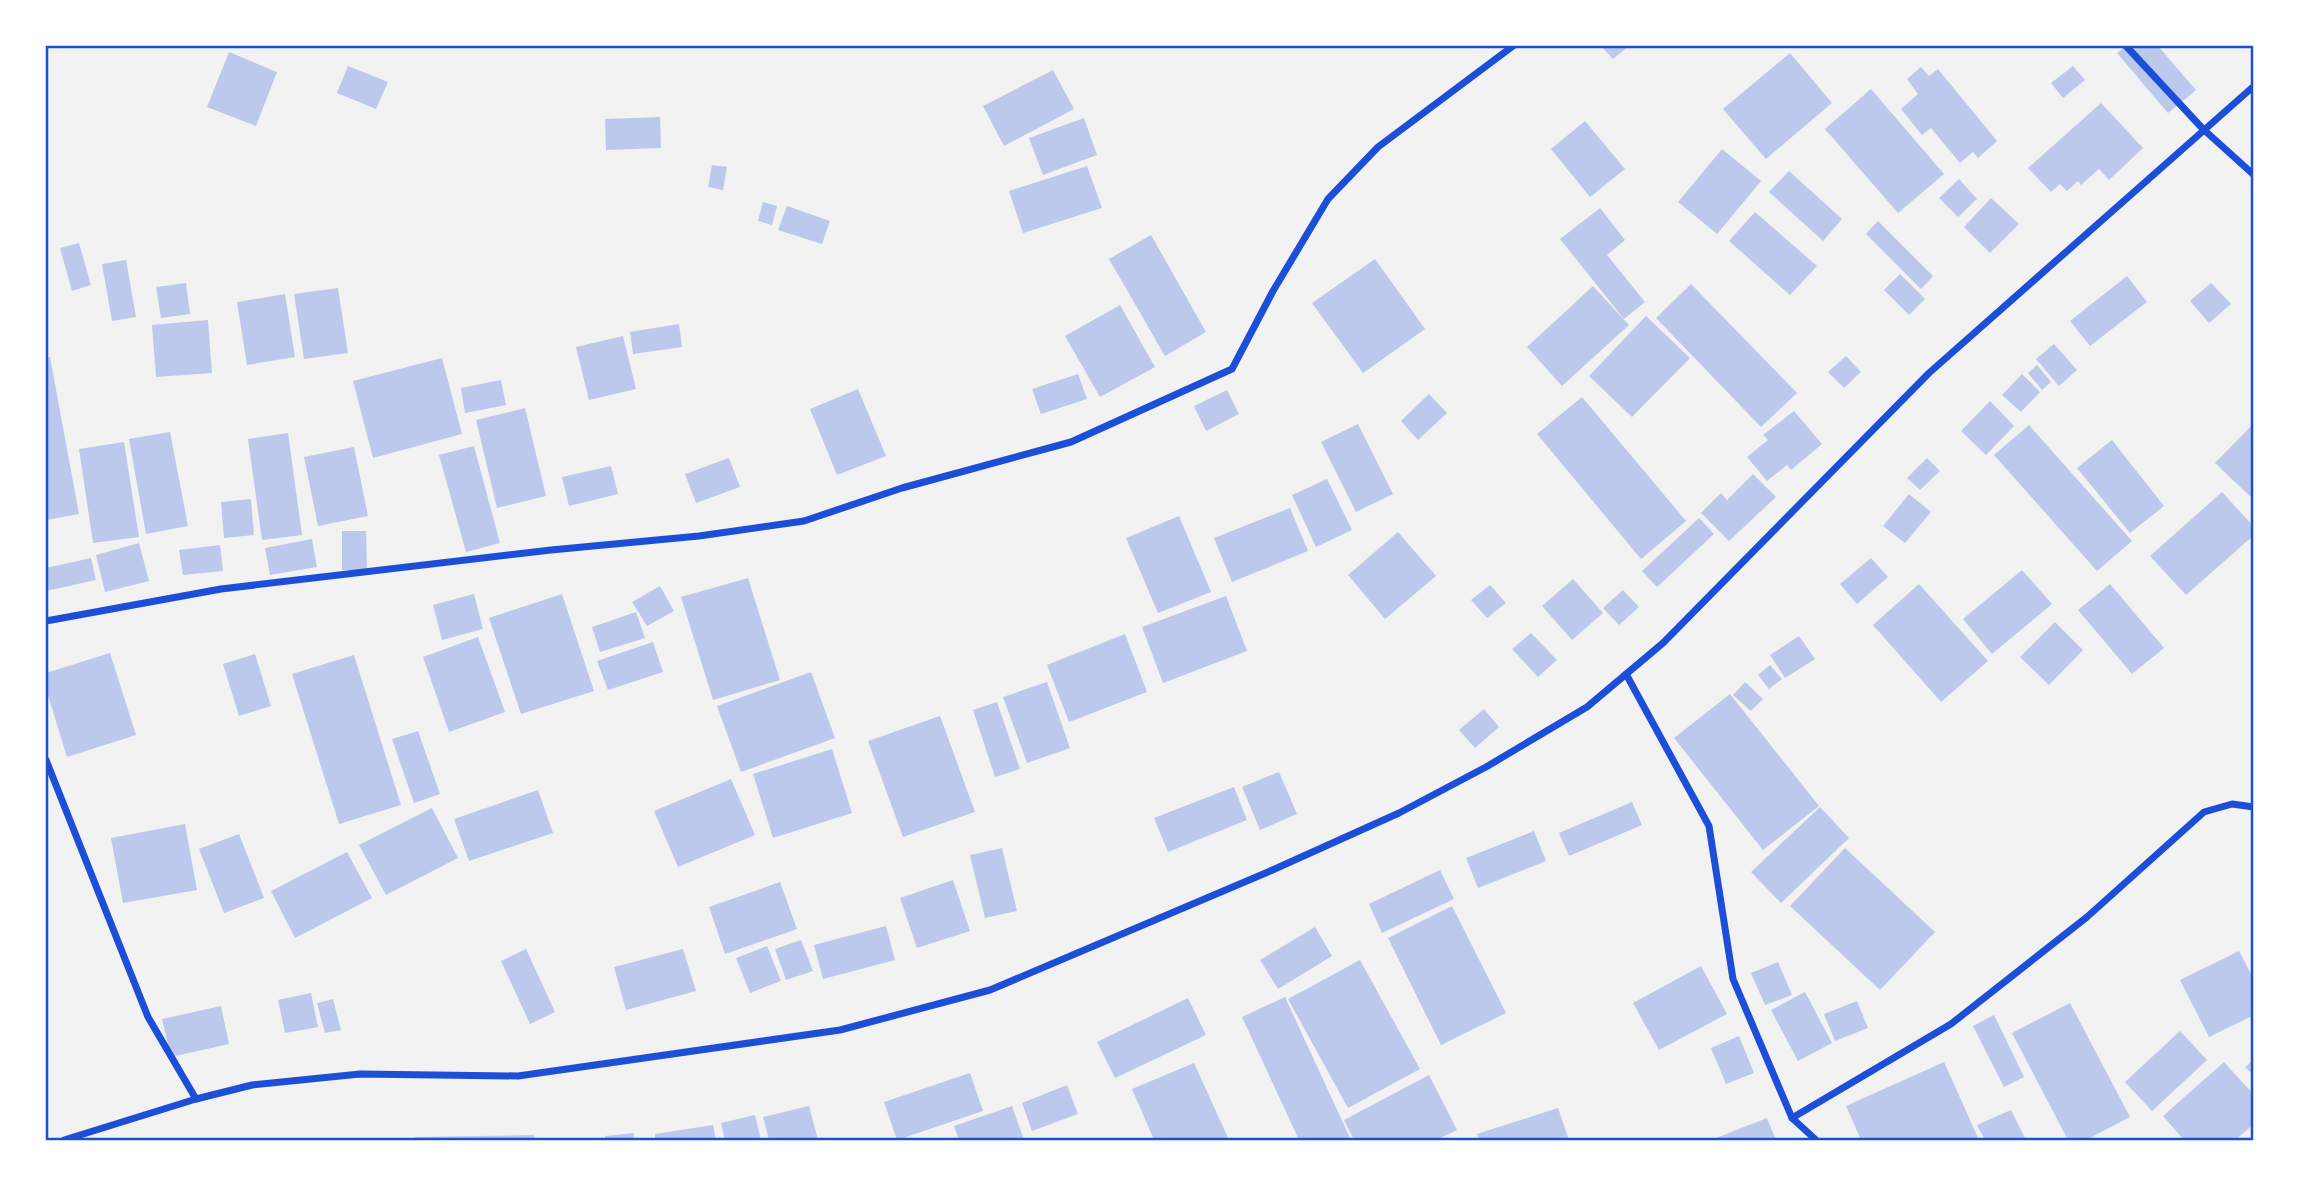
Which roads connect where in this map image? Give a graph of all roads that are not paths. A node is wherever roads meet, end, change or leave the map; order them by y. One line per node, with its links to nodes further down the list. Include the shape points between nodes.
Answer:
1 (1513, 46): 6 (street, via 1378,147 1328,199 1232,369 1071,443 902,488 804,521 221,589)
2 (2126, 46): 4 (street)
3 (2253, 86): 4 (street)
4 (2203, 129): 5 (street); 7 (street, via 1928,373 1663,643)
5 (2253, 175)
6 (46, 621)
7 (1626, 674): 10 (street, via 1587,707 1399,813 990,990 840,1030 671,1055 518,1076 360,1074 252,1085); 11 (street, via 1709,826 1733,979)
8 (46, 760): 10 (street, via 148,1017)
9 (2253, 807): 11 (street, via 2232,804 2204,812 2087,917 1951,1024)
10 (196, 1099): 12 (street)
11 (1792, 1118): 13 (street)
12 (64, 1140)
13 (1816, 1140)

